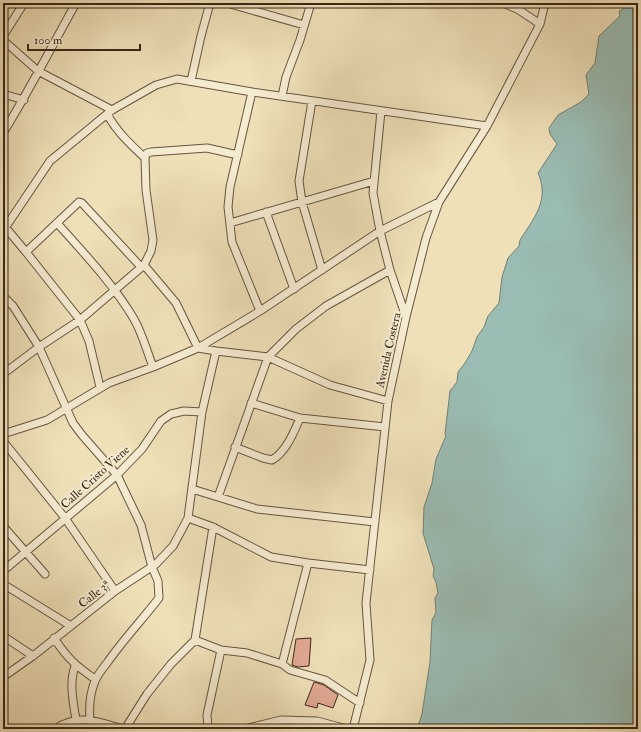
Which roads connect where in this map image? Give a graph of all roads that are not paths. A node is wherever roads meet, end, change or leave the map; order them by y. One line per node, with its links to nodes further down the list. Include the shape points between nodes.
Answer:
1 (24, 3): 10 (street)
2 (76, 3): 12 (street)
3 (210, 3): 13 (street)
4 (227, 3): 9 (street)
5 (311, 3): 9 (street)
6 (503, 3): 8 (street, via 520,10)
7 (545, 3): 8 (street, Avenida Costera)
8 (540, 24): 21 (street, Avenida Costera)
9 (304, 25): 16 (street)
10 (3, 36)
11 (3, 40): 12 (street)
12 (38, 71): 17 (street); 20 (street)
13 (191, 81): 14 (street); 20 (street, via 177,79 156,85)
14 (252, 92): 16 (street); 23 (street)
15 (3, 94): 17 (street)
16 (282, 96): 18 (street)
17 (24, 100): 22 (street)
18 (312, 101): 19 (street); 26 (street, via 299,181)
19 (381, 111): 21 (street); 25 (street)
20 (110, 112): 24 (street, via 114,125); 31 (street, via 50,161)
21 (487, 126): 27 (street, Avenida Costera)
22 (3, 133)
23 (238, 155): 24 (street, via 207,148 187,148 151,152 147,153); 30 (street, via 230,187)
24 (145, 158): 34 (street, via 146,190 153,240 151,252)
25 (374, 181): 26 (street); 32 (street, via 373,193)
26 (302, 202): 28 (street); 35 (street)
27 (439, 202): 32 (street); 41 (street, Avenida Costera, via 426,238)
28 (266, 212): 30 (street); 37 (street)
29 (57, 223): 33 (street); 34 (street, via 76,203 82,203); 38 (street)
30 (230, 223): 40 (street, via 232,242)
31 (4, 230): 33 (street)
32 (380, 231): 35 (street); 36 (street)
33 (26, 252): 42 (street)
34 (143, 266): 38 (street); 44 (street, via 176,303)
35 (322, 270): 37 (street)
36 (390, 270): 41 (street); 46 (street, via 326,306 296,329)
37 (294, 289): 40 (street)
38 (114, 290): 42 (street); 47 (street, via 135,320)
39 (3, 296): 43 (street, via 13,306)
40 (260, 311): 44 (street)
41 (406, 317): 50 (street, Avenida Costera)
42 (80, 320): 43 (street); 49 (street, via 89,341)
43 (39, 347): 48 (street); 52 (street)
44 (198, 348): 45 (street); 47 (street)
45 (216, 352): 46 (street); 53 (street, Calle 3ª)
46 (268, 357): 50 (street, via 330,385); 51 (street)
47 (153, 367): 49 (street)
48 (3, 374)
49 (100, 387): 52 (street)
50 (388, 400): 55 (street, Avenida Costera)
51 (251, 403): 54 (street); 58 (street)
52 (67, 408): 56 (street, via 47,420); 59 (street, via 82,435)
53 (202, 412): 59 (street, Calle Cristo Viene, via 184,411 171,414 161,421 142,449); 60 (street, Calle 3ª)
54 (300, 418): 55 (street); 58 (street, via 280,454 272,460)
55 (385, 427): 64 (street, Avenida Costera)
56 (3, 434)
57 (3, 441): 62 (street)
58 (235, 447): 61 (street)
59 (117, 475): 62 (street, Calle Cristo Viene); 69 (street, via 141,525)
60 (192, 489): 61 (street); 63 (street, Calle 3ª)
61 (218, 497): 64 (street, via 257,509)
62 (65, 518): 67 (street, Calle Cristo Viene); 74 (street)
63 (188, 518): 66 (street); 69 (street, Calle 3ª, via 174,546)
64 (375, 522): 70 (street, Avenida Costera)
65 (3, 526): 67 (street)
66 (213, 527): 68 (street, via 270,557); 78 (street)
67 (25, 552): 71 (street, Calle Cristo Viene); 72 (street)
68 (308, 563): 70 (street); 81 (street)
69 (152, 567): 74 (street, Calle 3ª); 84 (street, via 158,581 159,598 120,644)
70 (370, 570): 85 (street, Avenida Costera, via 366,603 370,660)
71 (3, 571)
72 (45, 574)
73 (3, 584): 75 (street)
74 (114, 591): 75 (street, Calle 3ª)
75 (71, 626): 77 (street, Calle 3ª)
76 (4, 638): 80 (street)
77 (54, 638): 80 (street, Calle 3ª); 82 (street)
78 (195, 640): 79 (street); 89 (street, via 147,694)
79 (221, 650): 81 (street); 90 (street, via 207,715)
80 (33, 656): 83 (street, Calle 3ª)
81 (282, 664): 85 (street, via 290,670 325,680)
82 (75, 666): 84 (street); 86 (street, via 72,676 72,698)
83 (3, 677)
84 (96, 679): 87 (street, via 89,709)
85 (360, 703): 93 (street, Avenida Costera)
86 (76, 720): 87 (street); 88 (street)
87 (90, 720): 89 (street)
88 (56, 729)
89 (124, 729)
90 (208, 729)
91 (244, 729): 92 (street, via 281,720 317,721)
92 (347, 729)
93 (353, 729)

